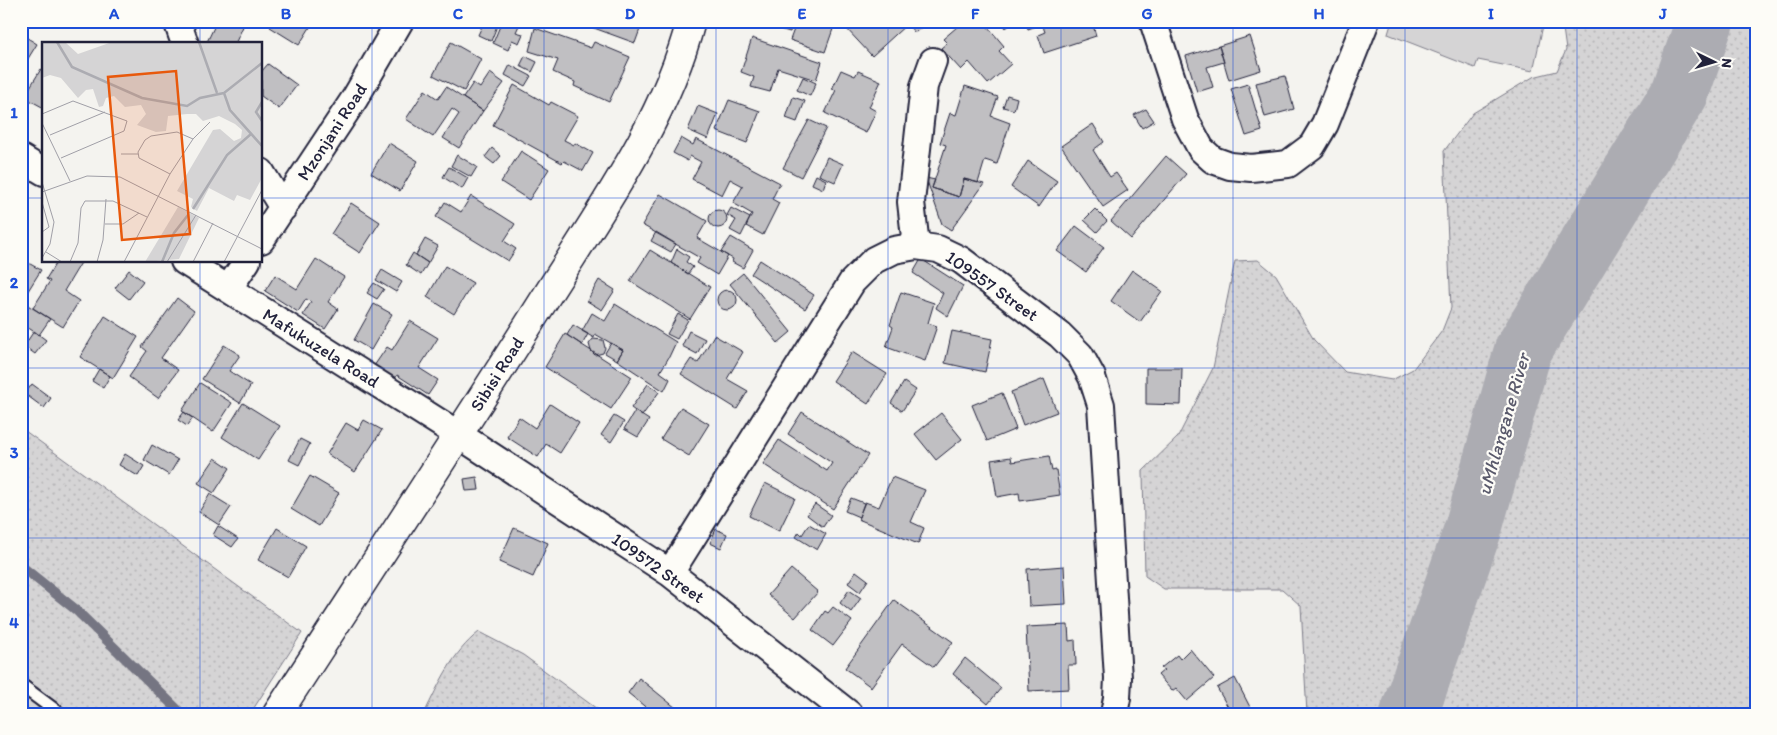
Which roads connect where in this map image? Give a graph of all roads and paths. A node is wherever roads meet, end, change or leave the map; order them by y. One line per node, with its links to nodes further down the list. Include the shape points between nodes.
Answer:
1 (177, 21): 6 (street)
2 (400, 21): 11 (street, Mzonjani Road, via 355,98)
3 (691, 21): 17 (street, Sibisi Road, via 667,91 630,163)
4 (1153, 21): 5 (street, via 1185,118 1201,149 1213,160 1251,168 1288,164 1312,146 1325,124)
5 (1366, 21)
6 (183, 42)
7 (933, 61): 13 (street, via 924,86 911,202)
8 (21, 158): 9 (street)
9 (42, 171)
10 (262, 174): 11 (street)
11 (283, 208): 12 (street, Mzonjani Road)
12 (262, 239)
13 (916, 246): 18 (street, 109557 Street, via 894,250 874,260 852,282); 23 (street, 109557 Street, via 938,249 960,260 1060,335 1080,355 1092,377 1101,405 1118,678)
14 (186, 262): 16 (street, Mafukuzela Road)
15 (246, 262): 16 (street)
16 (228, 289): 17 (street, Mafukuzela Road)
17 (459, 435): 18 (street, 109572 Street); 21 (street, Sibisi Road)
18 (670, 573): 22 (street, 109572 Street)
19 (21, 685): 20 (lane)
20 (60, 714)
21 (277, 714)
22 (849, 714)
23 (1114, 714)

